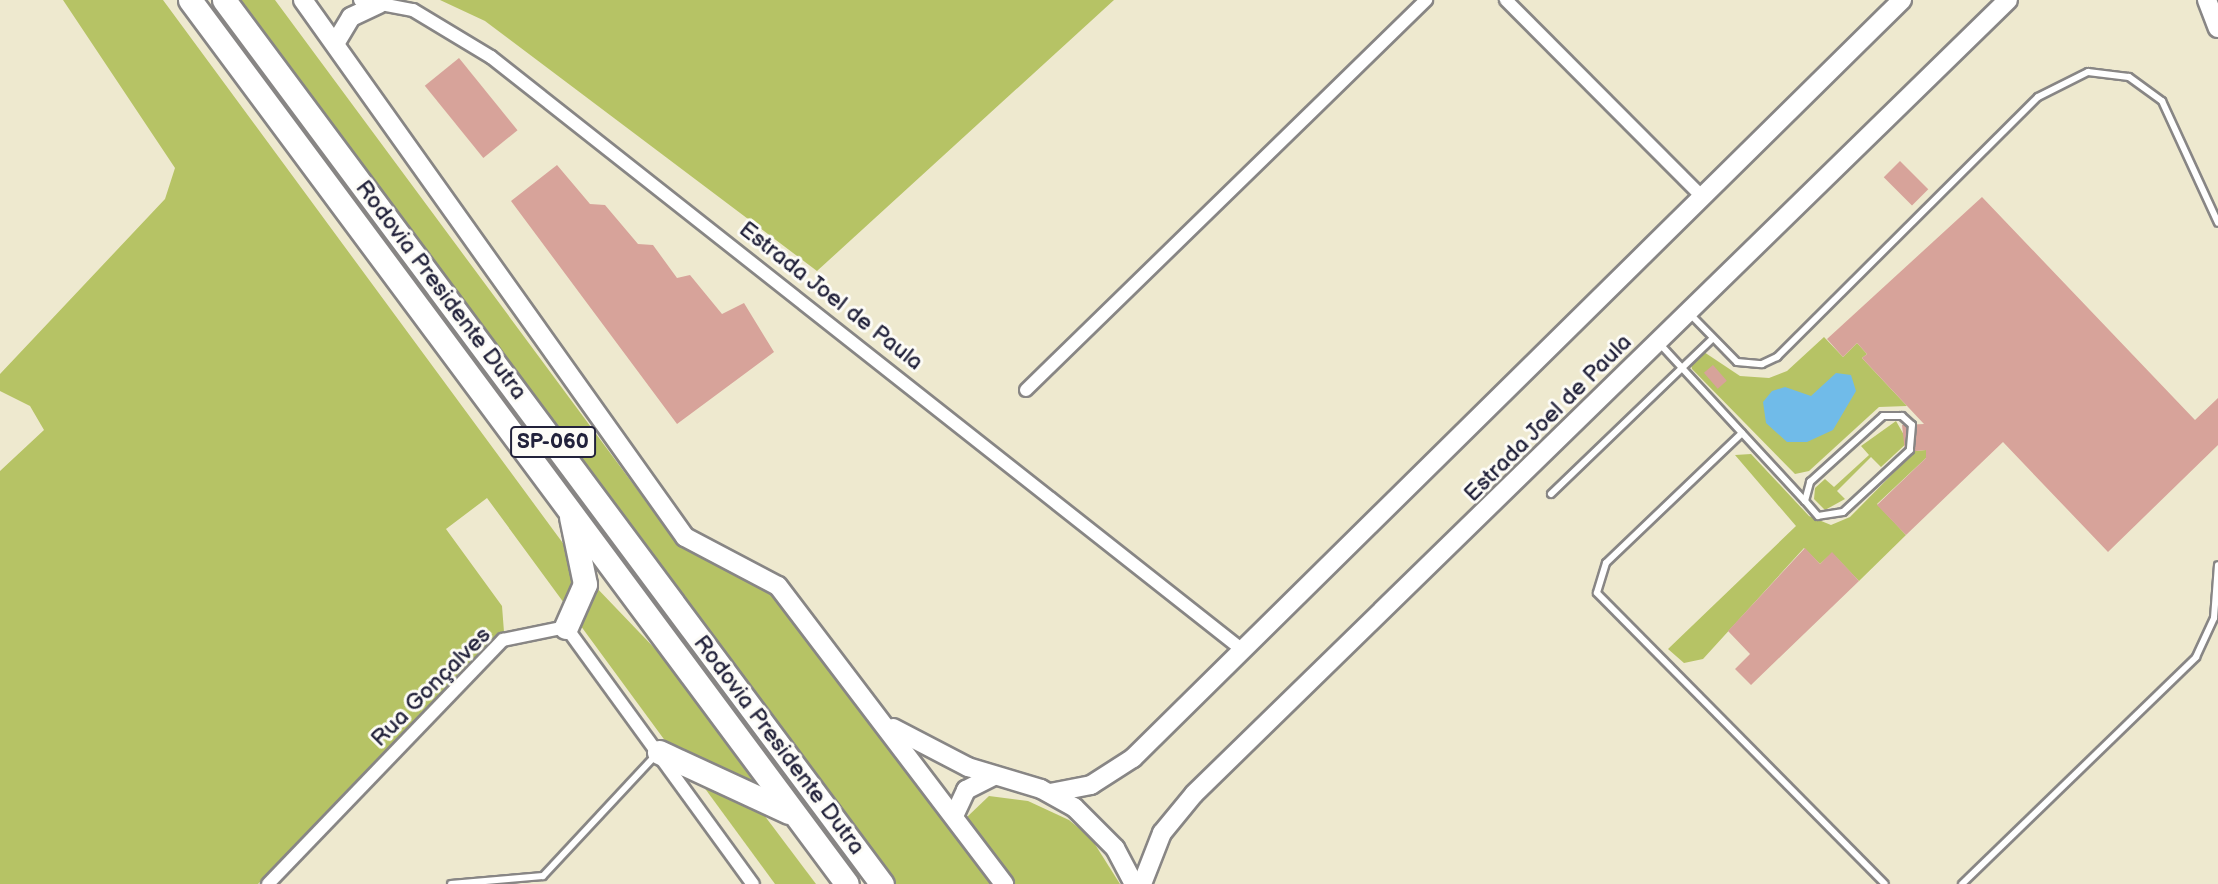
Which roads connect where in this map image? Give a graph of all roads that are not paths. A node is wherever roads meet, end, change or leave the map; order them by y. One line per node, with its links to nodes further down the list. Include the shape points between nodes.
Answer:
1 (190, 0): 23 (highway, Rodovia Presidente Dutra / SP-060)
2 (224, 0): 37 (highway, Rodovia Presidente Dutra / SP-060)
3 (303, 0): 12 (street)
4 (360, 0): 10 (street, Estrada Joel de Paula)
5 (1426, 0): 19 (street)
6 (1506, 0): 13 (street)
7 (1902, 0): 13 (street)
8 (2008, 0): 15 (street, Estrada Joel de Paula)
9 (2207, 0): 11 (street)
10 (380, 2): 12 (street, via 351,17); 26 (street, Estrada Joel de Paula, via 413,10 491,57)
11 (2218, 27)
12 (336, 42): 27 (street, via 685,537 778,586)
13 (1700, 195): 26 (street)
14 (2218, 223): 16 (lane, via 2162,100 2129,77 2074,75 2038,97 1777,357 1745,365)
15 (1689, 312): 16 (lane); 17 (street, Estrada Joel de Paula)
16 (1712, 339): 18 (lane)
17 (1658, 343): 18 (lane); 40 (street, Estrada Joel de Paula, via 1194,793 1162,833)
18 (1680, 366): 20 (lane); 21 (lane)
19 (1026, 390)
20 (1742, 433): 22 (lane); 41 (lane, via 1606,563 1597,593)
21 (1551, 494)
22 (1805, 501): 22 (lane, via 1818,516 1843,512 1910,450 1912,425 1895,414 1877,420 1810,482)
23 (570, 511): 25 (highway, via 585,584); 32 (highway, Rodovia Presidente Dutra / SP-060)
24 (2218, 565): 42 (lane, via 2214,618 2196,657)
25 (566, 628): 28 (street); 33 (street, Rua Gonçalves, via 503,640)
26 (1240, 648): 30 (street, via 1119,769 1078,790)
27 (887, 725): 29 (street); 31 (street)
28 (659, 752): 32 (highway, via 749,789); 34 (lane, via 543,876); 35 (street)
29 (993, 776): 30 (street); 31 (street, via 967,790)
30 (1050, 793): 39 (street, via 1103,832)
31 (954, 816): 38 (street)
32 (797, 817): 36 (highway, Rodovia Presidente Dutra / SP-060)
33 (268, 884)
34 (451, 884)
35 (753, 884)
36 (847, 884)
37 (882, 884)
38 (1004, 884)
39 (1134, 884)
40 (1142, 884)
41 (1885, 884)
42 (1962, 884)

